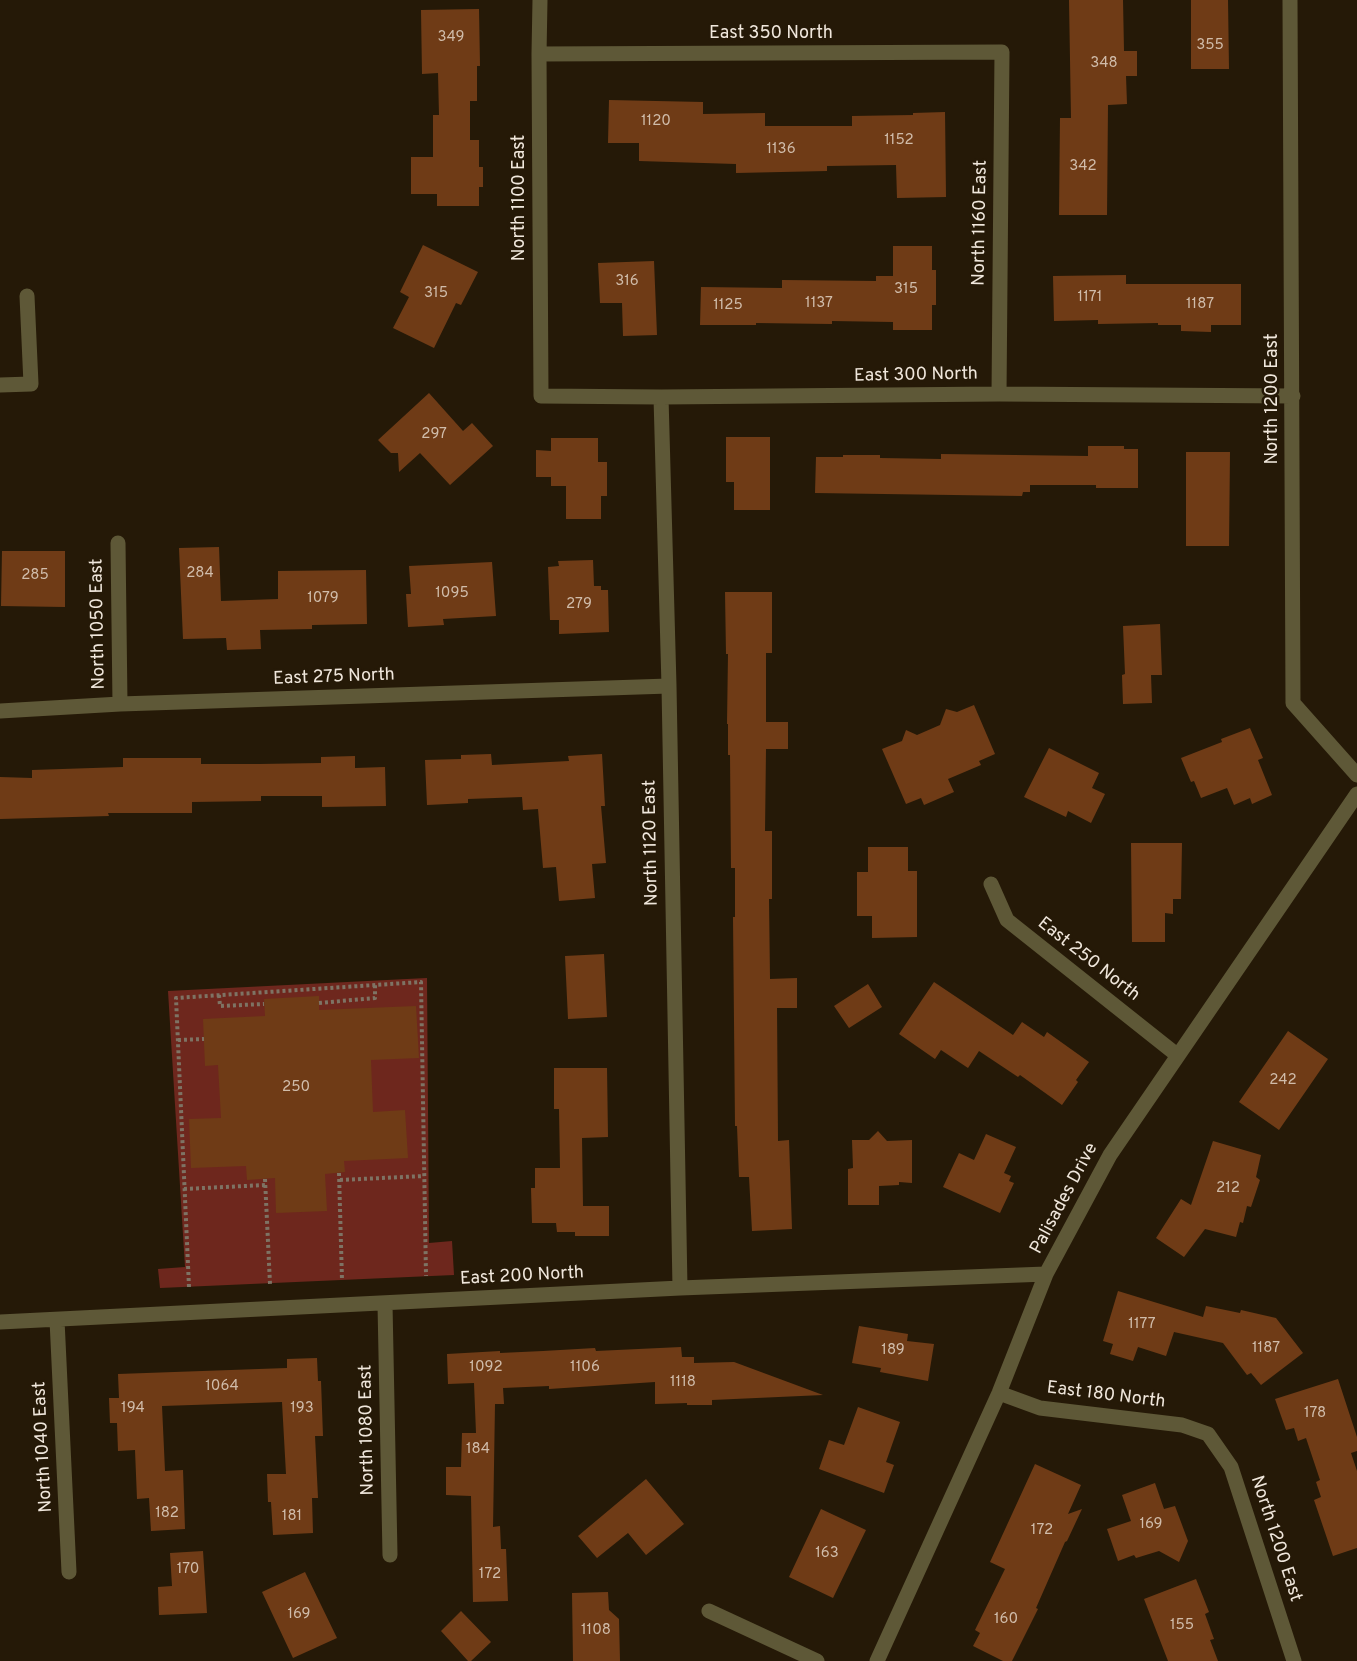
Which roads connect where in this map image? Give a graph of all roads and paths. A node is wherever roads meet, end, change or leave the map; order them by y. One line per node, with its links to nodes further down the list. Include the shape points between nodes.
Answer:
1 (540, 0): 4 (street, North 1100 East)
2 (1290, 0): 9 (street, North 1200 East)
3 (1002, 52): 4 (street, East 350 North); 7 (street, North 1160 East)
4 (539, 54): 8 (street, North 1100 East)
5 (27, 296): 6 (street, via 31,384)
6 (0, 385)
7 (999, 394): 9 (street, East 300 North); 10 (street, East 300 North)
8 (541, 396): 10 (street, East 300 North)
9 (1293, 396): 15 (street, North 1200 East, via 1293,703)
10 (661, 397): 12 (street, North 1120 East)
11 (118, 543): 13 (street, North 1050 East)
12 (669, 686): 13 (street, East 275 North); 36 (street, North 1120 East)
13 (120, 704): 14 (street, East 275 North)
14 (0, 711)
15 (1357, 775)
16 (1357, 794): 24 (street, Palisades Drive)
17 (991, 884): 24 (street, East 250 North, via 1006,920)
18 (375, 985): 19 (path); 20 (path, via 375,999); 26 (path, via 421,982)
19 (219, 995): 21 (path, via 220,1006); 23 (path, via 176,998)
20 (319, 1003)
21 (264, 1004)
22 (204, 1039): 23 (path)
23 (178, 1040): 30 (path)
24 (1177, 1055): 31 (street, Palisades Drive, via 1110,1155)
25 (339, 1173): 28 (path)
26 (424, 1176): 28 (path); 32 (path)
27 (265, 1179): 29 (path)
28 (339, 1180): 33 (path)
29 (265, 1185): 30 (path); 34 (path)
30 (184, 1189): 35 (path)
31 (1046, 1274): 36 (street, East 200 North); 40 (street, Palisades Drive)
32 (426, 1276)
33 (342, 1280)
34 (270, 1284)
35 (189, 1287)
36 (680, 1288): 37 (street, East 200 North)
37 (385, 1304): 38 (street, East 200 North); 42 (street, North 1080 East)
38 (57, 1320): 39 (street, East 200 North); 43 (street, North 1040 East)
39 (0, 1322)
40 (999, 1393): 41 (street, East 180 North, via 1040,1408 1182,1425); 46 (street, Palisades Drive)
41 (1208, 1434): 47 (street, North 1200 East, via 1231,1467)
42 (390, 1555)
43 (69, 1572)
44 (709, 1611): 45 (street)
45 (817, 1661)
46 (877, 1661)
47 (1294, 1661)

